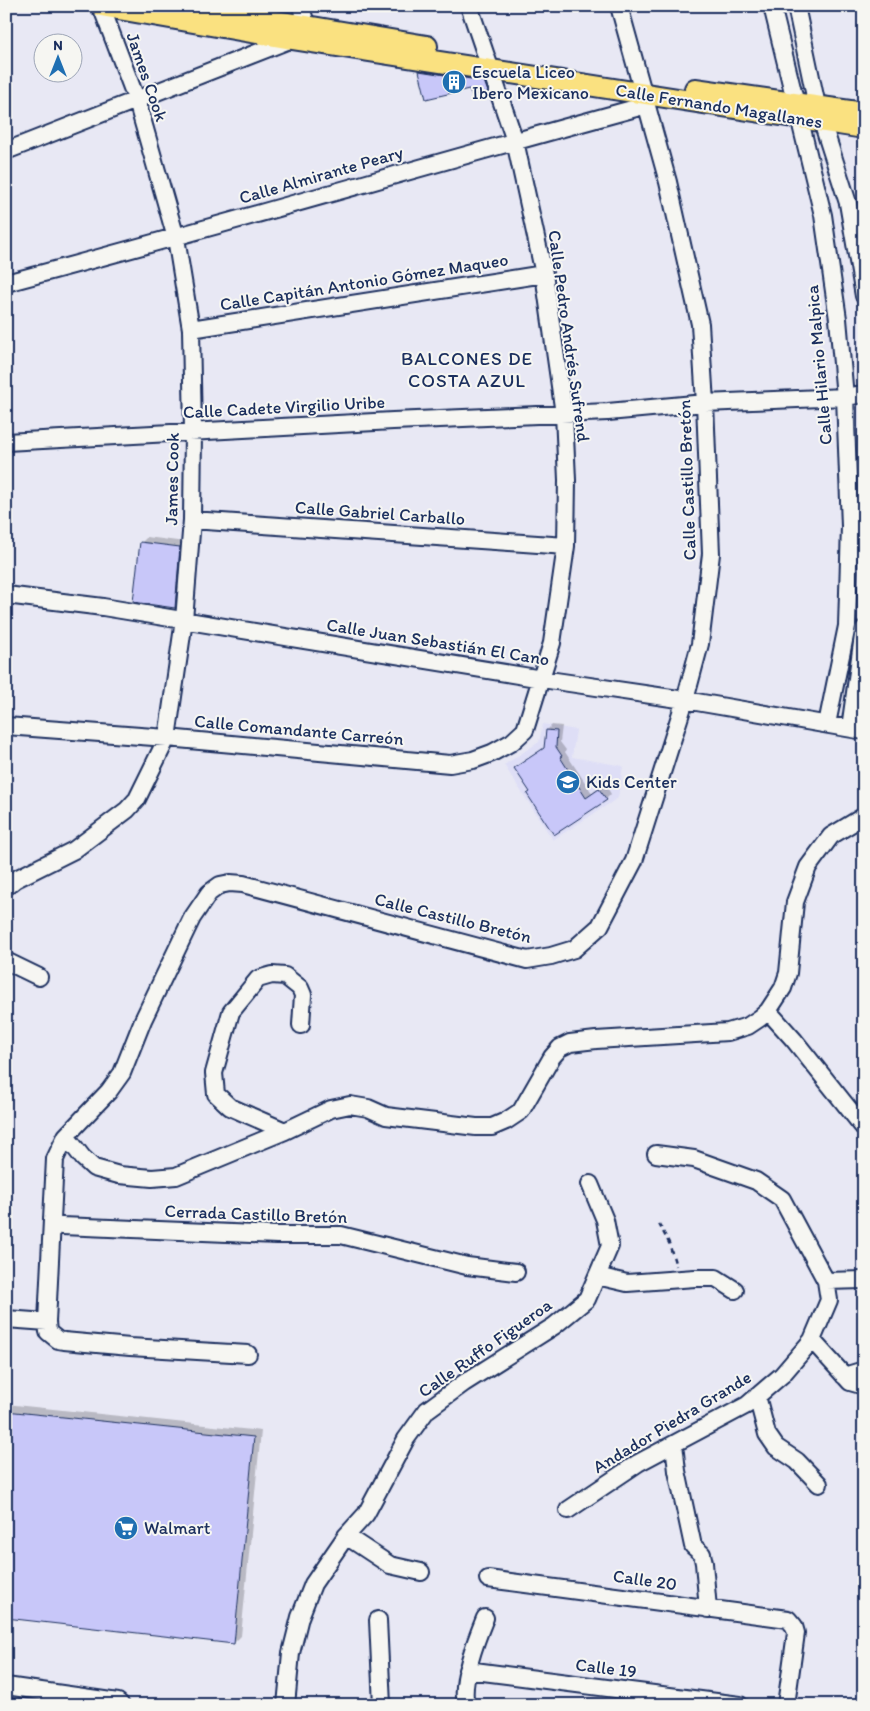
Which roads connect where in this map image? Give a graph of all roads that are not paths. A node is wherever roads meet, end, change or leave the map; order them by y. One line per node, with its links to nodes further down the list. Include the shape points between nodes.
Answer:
1 (101, 6): 7 (main road, Calle Fernando Magallanes); 10 (street, James Cook)
2 (185, 6): 7 (main road, Calle Fernando Magallanes)
3 (470, 6): 8 (street, Calle Pedro Andrés Sufrend)
4 (619, 6): 9 (street, Calle Castillo Bretón)
5 (772, 6): 11 (street, Calle Hilario Malpica)
6 (796, 6): 13 (street)
7 (299, 23): 8 (main road, Calle Fernando Magallanes); 10 (street)
8 (488, 63): 9 (main road, Calle Fernando Magallanes); 15 (street, Calle Pedro Andrés Sufrend)
9 (643, 93): 11 (main road, Calle Fernando Magallanes); 15 (street, Calle Almirante Peary); 24 (street, Calle Castillo Bretón, via 668,182 700,324)
10 (137, 101): 16 (street); 17 (street, James Cook)
11 (797, 110): 13 (main road, Calle Fernando Magallanes); 23 (street, Calle Hilario Malpica, via 823,215)
12 (864, 113): 13 (main road, Calle Fernando Magallanes)
13 (820, 114): 14 (main road, Calle Fernando Magallanes); 20 (street, via 848,203)
14 (864, 128)
15 (515, 141): 17 (street, Calle Almirante Peary); 18 (street, Calle Pedro Andrés Sufrend)
16 (6, 151)
17 (176, 238): 19 (street, Calle Almirante Peary); 21 (street, James Cook)
18 (544, 274): 21 (street, Calle Capitán Antonio Gómez Maqueo); 25 (street, Calle Pedro Andrés Sufrend)
19 (6, 283)
20 (864, 296)
21 (190, 329): 26 (street, James Cook)
22 (864, 394): 23 (street, Calle Cadete Virgilio Uribe)
23 (845, 397): 24 (street, Calle Cadete Virgilio Uribe); 35 (street, Calle Hilario Malpica, via 850,526 847,626)
24 (705, 403): 25 (street, Calle Cadete Virgilio Uribe); 34 (street, Calle Castillo Bretón, via 711,554 700,644)
25 (564, 414): 26 (street, Calle Cadete Virgilio Uribe); 29 (street, Calle Pedro Andrés Sufrend)
26 (193, 431): 27 (street, Calle Cadete Virgilio Uribe); 28 (street, James Cook)
27 (6, 442)
28 (192, 520): 29 (street, Calle Gabriel Carballo); 31 (street, James Cook)
29 (566, 546): 33 (street, Calle Pedro Andrés Sufrend, via 552,643)
30 (6, 594): 31 (street, Calle Juan Sebastián El Cano)
31 (184, 620): 33 (street, Calle Juan Sebastián El Cano); 38 (street, James Cook)
32 (864, 630): 37 (street)
33 (542, 679): 34 (street, Calle Juan Sebastián El Cano); 38 (street, Calle Comandante Carreón, via 525,730 492,753 450,764)
34 (685, 700): 35 (street, Calle Juan Sebastián El Cano); 47 (street, Calle Castillo Bretón, via 634,861 600,926 574,949 527,960 243,884 220,885 209,893 192,918 143,1020 122,1073)
35 (827, 724): 37 (street, Calle Juan Sebastián El Cano)
36 (6, 726): 38 (street, Calle Comandante Carreón)
37 (857, 730)
38 (167, 738): 40 (street, James Cook, via 137,799 127,810 74,850)
39 (864, 816): 43 (street, via 831,836 808,867 795,902 784,988)
40 (6, 887)
41 (6, 961): 42 (street)
42 (40, 977)
43 (768, 1011): 45 (street); 46 (street, via 748,1026 728,1032 596,1040 560,1048 521,1111 492,1127 386,1116 350,1105 331,1108)
44 (301, 1025): 46 (street, via 303,995 300,988 285,976 258,979 231,1012 214,1073 216,1094 230,1107)
45 (864, 1128)
46 (285, 1131): 47 (street, via 176,1176 152,1178 119,1175 94,1168)
47 (66, 1136): 50 (street, Calle Castillo Bretón, via 55,1159)
48 (656, 1154): 53 (street, via 694,1159 740,1175 756,1181 782,1199)
49 (590, 1184): 52 (street, Calle Ruffo Figueroa, via 605,1220 610,1246)
50 (52, 1223): 51 (street, Cerrada Castillo Bretón, via 158,1231 341,1235 467,1266); 57 (street, Calle Castillo Bretón)
51 (516, 1272)
52 (597, 1276): 55 (street, via 627,1283 716,1278); 67 (street, Calle Ruffo Figueroa, via 587,1299 554,1326 427,1410 406,1439 366,1514)
53 (826, 1280): 54 (street); 58 (street, Andador Piedra Grande, via 829,1300)
54 (864, 1280)
55 (735, 1290)
56 (6, 1319): 57 (street)
57 (47, 1322): 59 (street, via 48,1332 64,1341)
58 (812, 1340): 61 (street); 63 (street, Andador Piedra Grande, via 782,1375)
59 (248, 1354)
60 (864, 1370): 61 (street)
61 (844, 1376): 62 (street, via 850,1382)
62 (864, 1386)
63 (757, 1396): 64 (street, Andador Piedra Grande, via 747,1405); 65 (street, via 768,1434 776,1447 797,1461)
64 (674, 1444): 66 (street, Andador Piedra Grande, via 638,1463); 70 (street, via 693,1546 702,1554 704,1563)
65 (819, 1484)
66 (568, 1510)
67 (346, 1536): 68 (street, via 390,1565); 76 (street, Calle Ruffo Figueroa, via 313,1584 300,1617 291,1654)
68 (421, 1572)
69 (488, 1579): 70 (street, Calle 20)
70 (708, 1609): 80 (street, Calle 20, via 788,1619 794,1626 796,1633)
71 (485, 1618): 73 (street)
72 (378, 1620): 77 (street)
73 (467, 1670): 78 (street); 79 (street, Calle 19)
74 (6, 1686): 75 (street)
75 (121, 1705)
76 (286, 1705)
77 (382, 1705)
78 (466, 1705)
79 (740, 1705)
80 (786, 1705)

